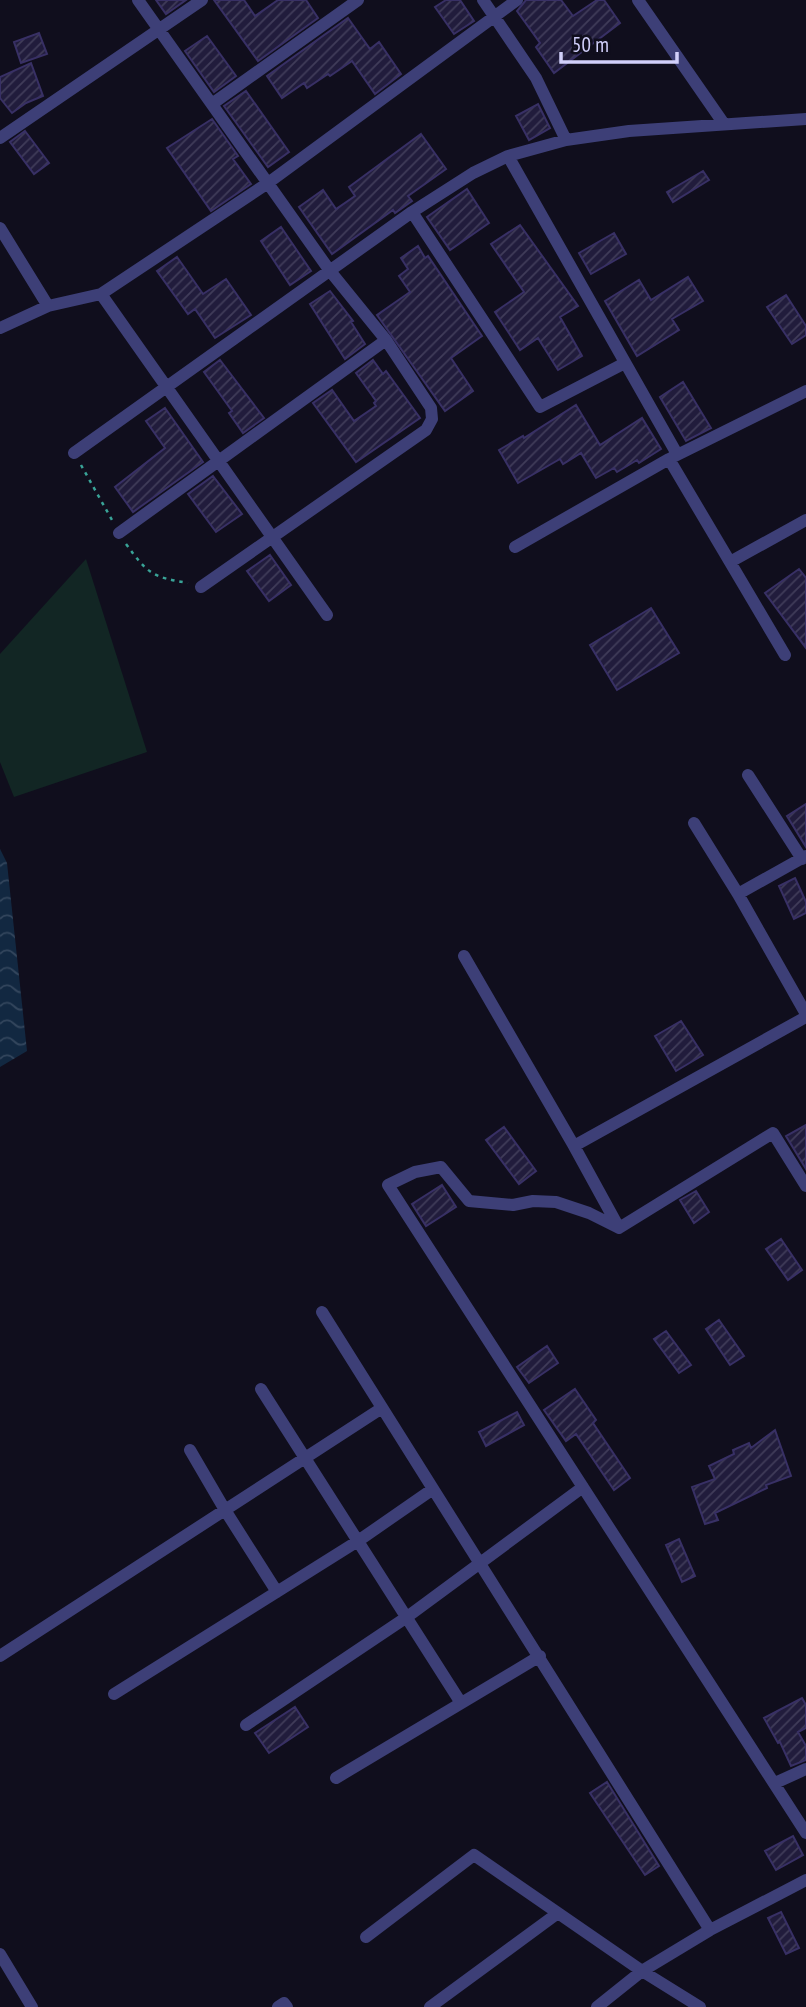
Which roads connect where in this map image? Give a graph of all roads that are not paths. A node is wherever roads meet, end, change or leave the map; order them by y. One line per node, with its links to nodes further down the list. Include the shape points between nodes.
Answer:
1 (138, 0): 8 (street)
2 (202, 0): 8 (street)
3 (359, 0): 9 (street)
4 (483, 0): 7 (street)
5 (517, 0): 7 (street)
6 (638, 0): 11 (street)
7 (495, 15): 13 (street, via 536,78); 15 (street)
8 (160, 29): 9 (street); 12 (street)
9 (212, 104): 15 (street)
10 (806, 119): 11 (street)
11 (724, 124): 13 (street)
12 (0, 138)
13 (566, 140): 14 (street)
14 (508, 156): 16 (street); 23 (street)
15 (268, 183): 18 (street); 19 (street)
16 (412, 212): 18 (street); 23 (street, via 540,407)
17 (0, 228): 20 (street)
18 (330, 271): 22 (street); 24 (street)
19 (101, 294): 20 (street); 24 (street)
20 (48, 306): 21 (street)
21 (0, 328)
22 (386, 340): 28 (street); 31 (street, via 431,408 426,430)
23 (625, 363): 27 (street)
24 (165, 387): 26 (street); 28 (street)
25 (806, 391): 27 (street)
26 (74, 453)
27 (673, 456): 32 (street); 33 (street)
28 (220, 460): 30 (street); 31 (street)
29 (806, 520): 33 (street)
30 (119, 533)
31 (273, 537): 34 (street); 35 (street)
32 (515, 547)
33 (730, 562): 36 (street)
34 (201, 587)
35 (327, 615)
36 (785, 655)
37 (748, 775): 39 (street)
38 (694, 823): 40 (street)
39 (804, 858): 40 (street)
40 (738, 894): 42 (street)
41 (464, 956): 43 (street)
42 (806, 1016): 43 (street)
43 (574, 1146): 45 (street)
44 (806, 1186): 45 (street, via 773,1133)
45 (619, 1227): 51 (street, via 556,1202 469,1201 441,1167 415,1172 388,1185)
46 (322, 1312): 48 (street)
47 (261, 1390): 50 (street)
48 (382, 1408): 50 (street); 52 (street)
49 (190, 1450): 53 (street)
50 (305, 1458): 53 (street); 54 (street)
51 (583, 1487): 55 (street); 65 (street)
52 (433, 1489): 54 (street); 55 (street)
53 (225, 1510): 56 (street); 58 (street)
54 (358, 1541): 56 (street); 57 (street)
55 (481, 1563): 57 (street); 59 (street)
56 (277, 1592): 60 (street)
57 (407, 1618): 61 (street); 62 (street)
58 (0, 1656)
59 (540, 1656): 61 (street); 69 (street)
60 (114, 1694)
61 (461, 1703): 64 (street)
62 (246, 1725)
63 (806, 1769): 65 (street)
64 (336, 1778)
65 (775, 1783): 66 (street)
66 (806, 1833)
67 (806, 1880): 69 (street)
68 (558, 1913): 70 (street, via 474,1855); 72 (street); 76 (street)
69 (710, 1930): 72 (street)
70 (366, 1937)
71 (0, 1954): 73 (street)
72 (642, 1971): 77 (street); 78 (street)
73 (30, 2006)
74 (278, 2007): 75 (street, via 284,2003)
75 (287, 2007)
76 (430, 2007)
77 (597, 2007)
78 (700, 2007)

